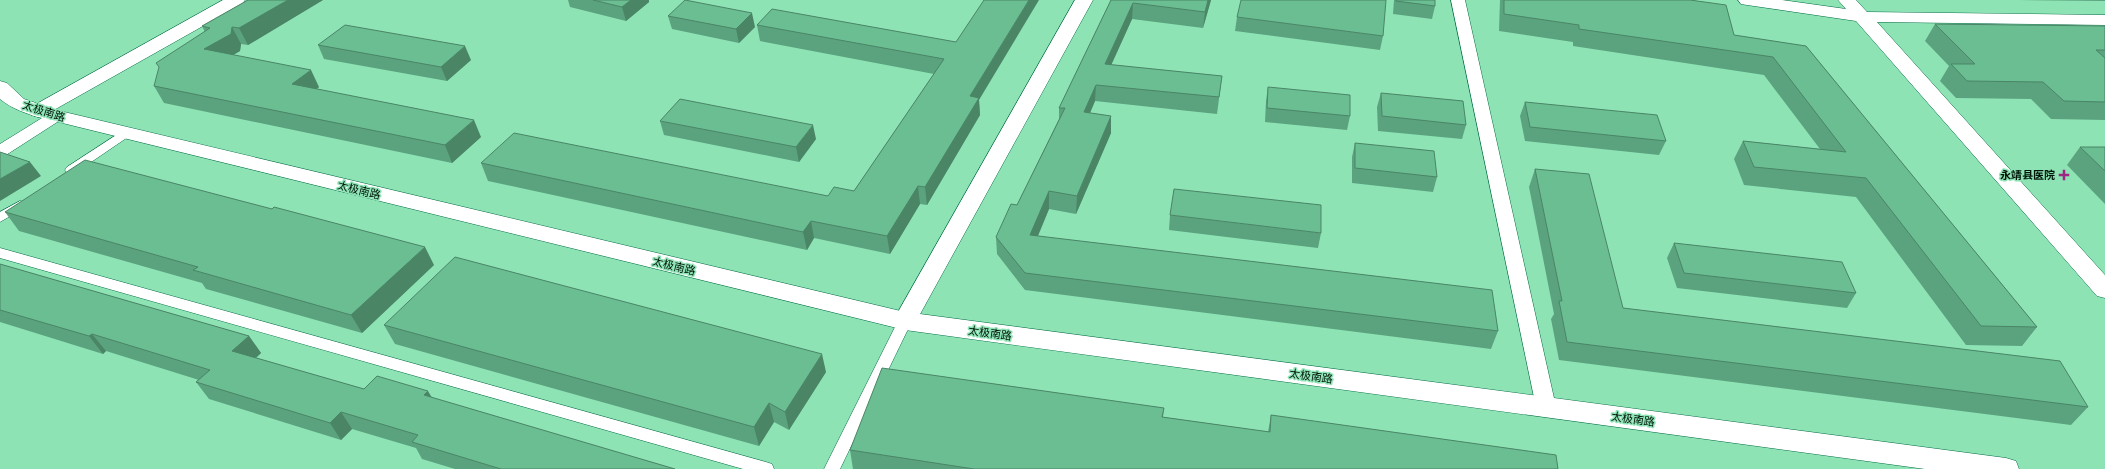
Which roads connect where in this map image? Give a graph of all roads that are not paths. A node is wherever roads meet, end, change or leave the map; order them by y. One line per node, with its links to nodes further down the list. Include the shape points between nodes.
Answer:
1 (236, 0): 9 (main road)
2 (1084, 0): 17 (main road)
3 (1458, 0): 18 (street)
4 (1747, 0): 6 (main road)
5 (1847, 0): 6 (main road)
6 (1863, 16): 7 (main road); 16 (main road)
7 (2105, 20)
8 (0, 87): 9 (main road, 太极南路, via 6,97)
9 (47, 114): 10 (main road, 太极南路); 11 (street)
10 (124, 134): 12 (street); 17 (main road, 太极南路)
11 (0, 151)
12 (59, 178)
13 (33, 196): 14 (street)
14 (0, 218)
15 (0, 253): 19 (street)
16 (2105, 290)
17 (905, 321): 18 (main road, 太极南路); 20 (street)
18 (1546, 407): 21 (main road, 太极南路)
19 (766, 469)
20 (832, 469)
21 (2006, 469)

